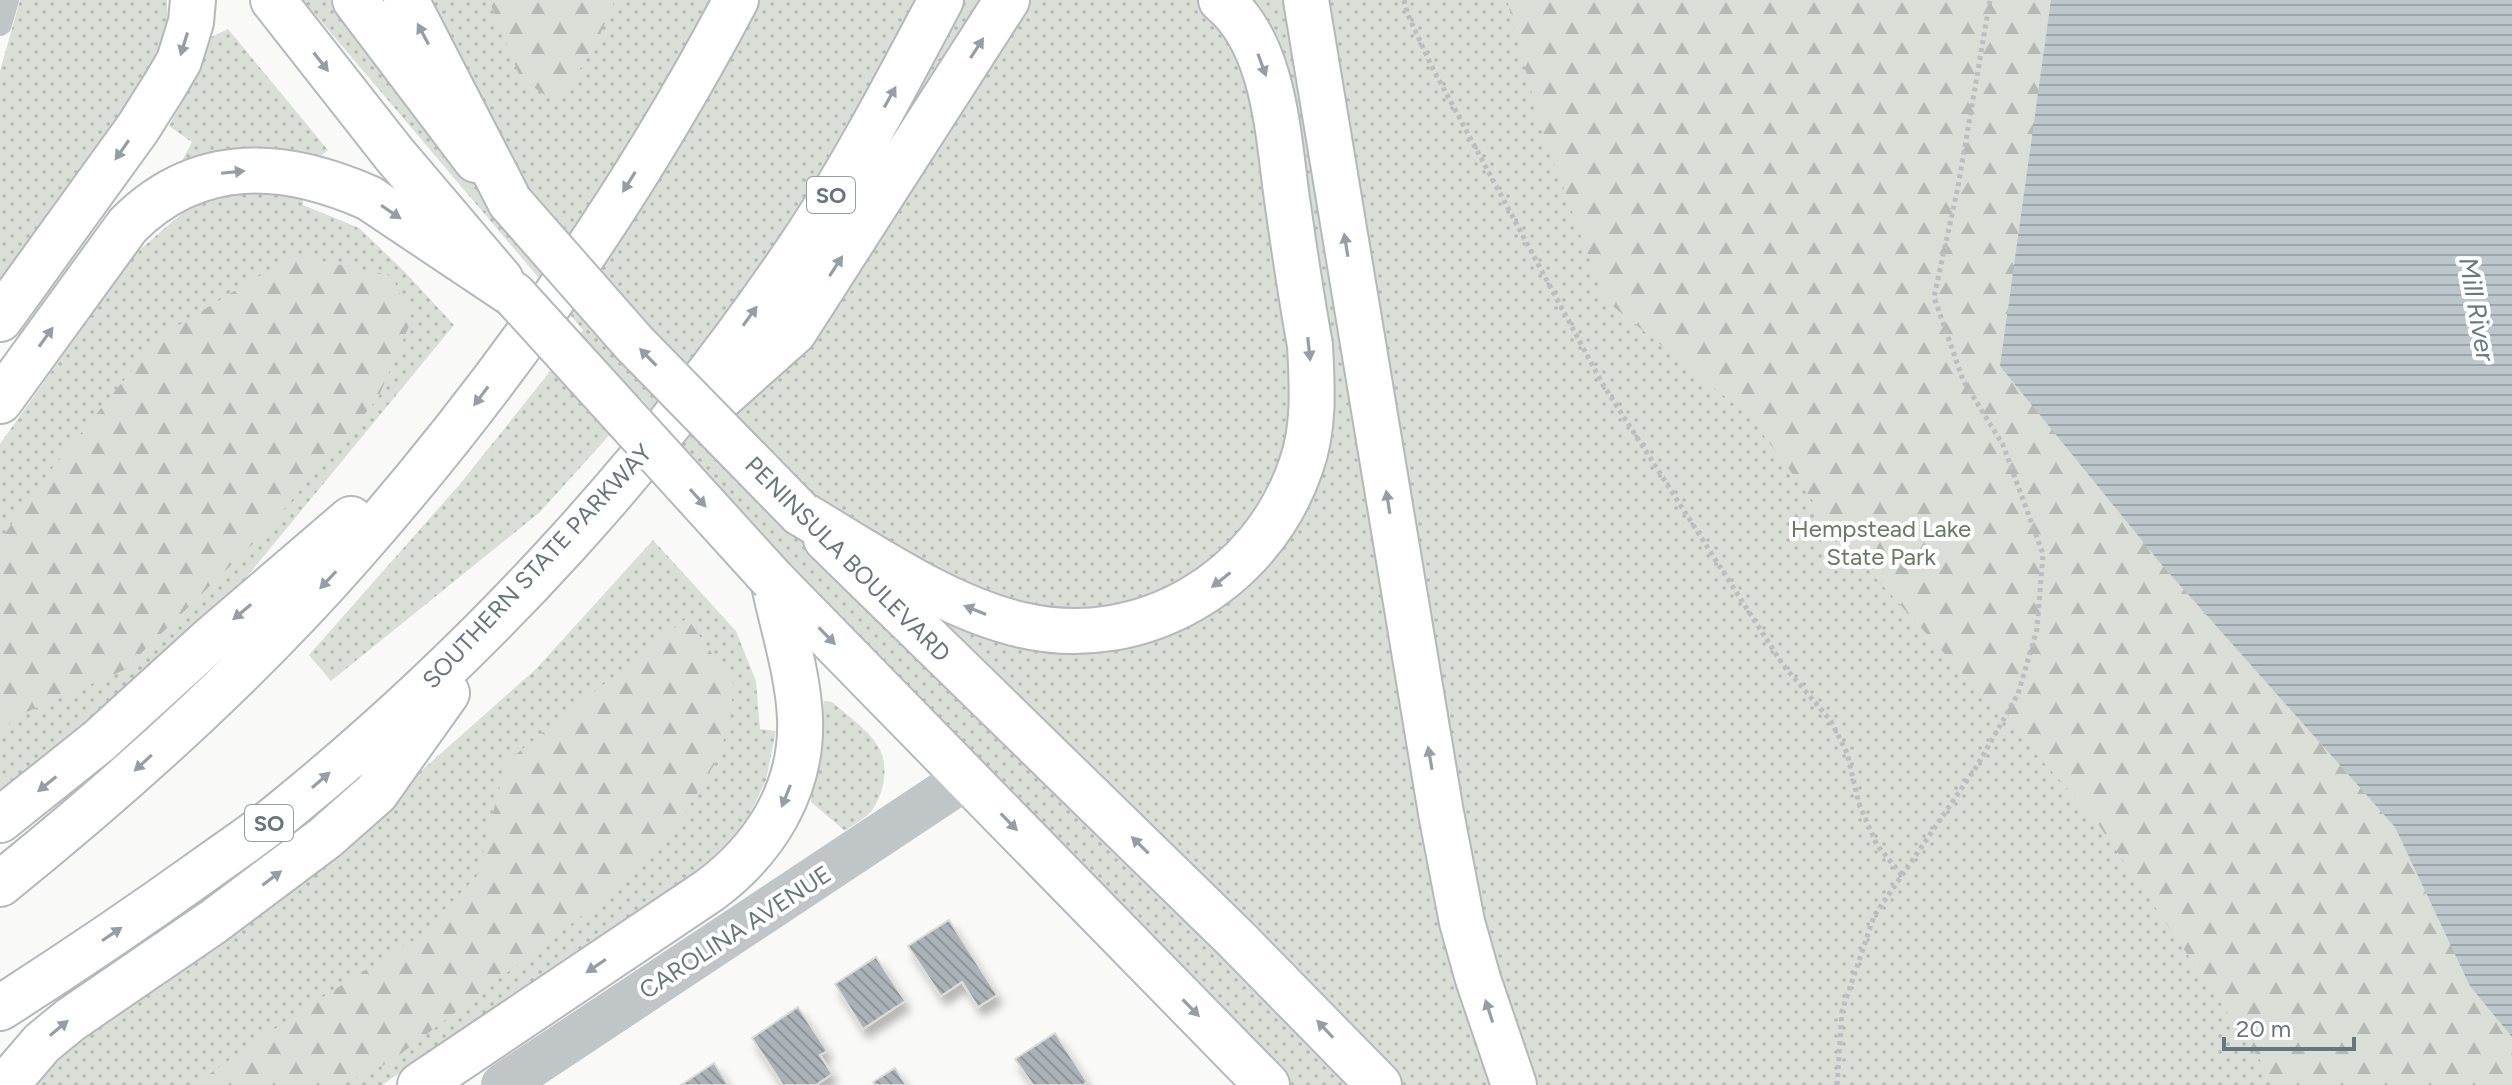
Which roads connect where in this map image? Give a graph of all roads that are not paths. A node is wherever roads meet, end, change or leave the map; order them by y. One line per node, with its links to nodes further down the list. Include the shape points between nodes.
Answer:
1 (7, 0): 12 (lane)
2 (193, 0): 16 (main road, one-way to 16, via 179,61 165,85)
3 (273, 0): 15 (main road, one-way to 15)
4 (355, 0): 14 (main road, PENINSULA BOULEVARD)
5 (406, 0): 14 (main road, one-way to 5)
6 (705, 0): 13 (main road)
7 (736, 0): 13 (main road)
8 (941, 0): 19 (main road, SOUTHERN STATE PARKWAY / SO, one-way to 8, via 704,380 806,237 887,103)
9 (1007, 0): 19 (main road, one-way to 9, via 794,332)
10 (1221, 0): 20 (main road, one-way to 20, via 1243,26 1266,74 1310,345 1312,407 1302,464 1276,520 1256,547 1213,587 1164,615 1109,629 1047,629 1005,621 958,603)
11 (1306, 0): 32 (main road, one-way to 11, via 1462,922 1438,799)
12 (0, 24)
13 (670, 116): 18 (main road, one-way to 18, via 565,281)
14 (510, 202): 20 (main road, PENINSULA BOULEVARD, one-way to 14, bridge, via 634,343)
15 (514, 295): 17 (main road, one-way to 15, via 128,225 167,193 221,173 281,171 345,187); 21 (main road, one-way to 21, bridge)
16 (0, 319)
17 (0, 401)
18 (451, 435): 24 (main road, one-way to 24, via 99,741); 25 (main road, one-way to 25, via 351,555 234,676 114,789)
19 (604, 502): 22 (main road, SOUTHERN STATE PARKWAY / SO)
20 (800, 513): 31 (main road, PENINSULA BOULEVARD, one-way to 20)
21 (773, 580): 23 (main road, one-way to 23); 28 (main road, one-way to 28, via 800,720 792,780 760,843 710,890)
22 (510, 603): 26 (main road, SOUTHERN STATE PARKWAY / SO, one-way to 22, via 281,814 404,709); 27 (main road, one-way to 22, via 70,1020 224,915 376,793)
23 (966, 778): 29 (street, CAROLINA AVENUE); 30 (main road, one-way to 30)
24 (0, 820)
25 (0, 884)
26 (0, 1008)
27 (6, 1085)
28 (420, 1085)
29 (503, 1085)
30 (1267, 1085)
31 (1379, 1085)
32 (1514, 1085)

